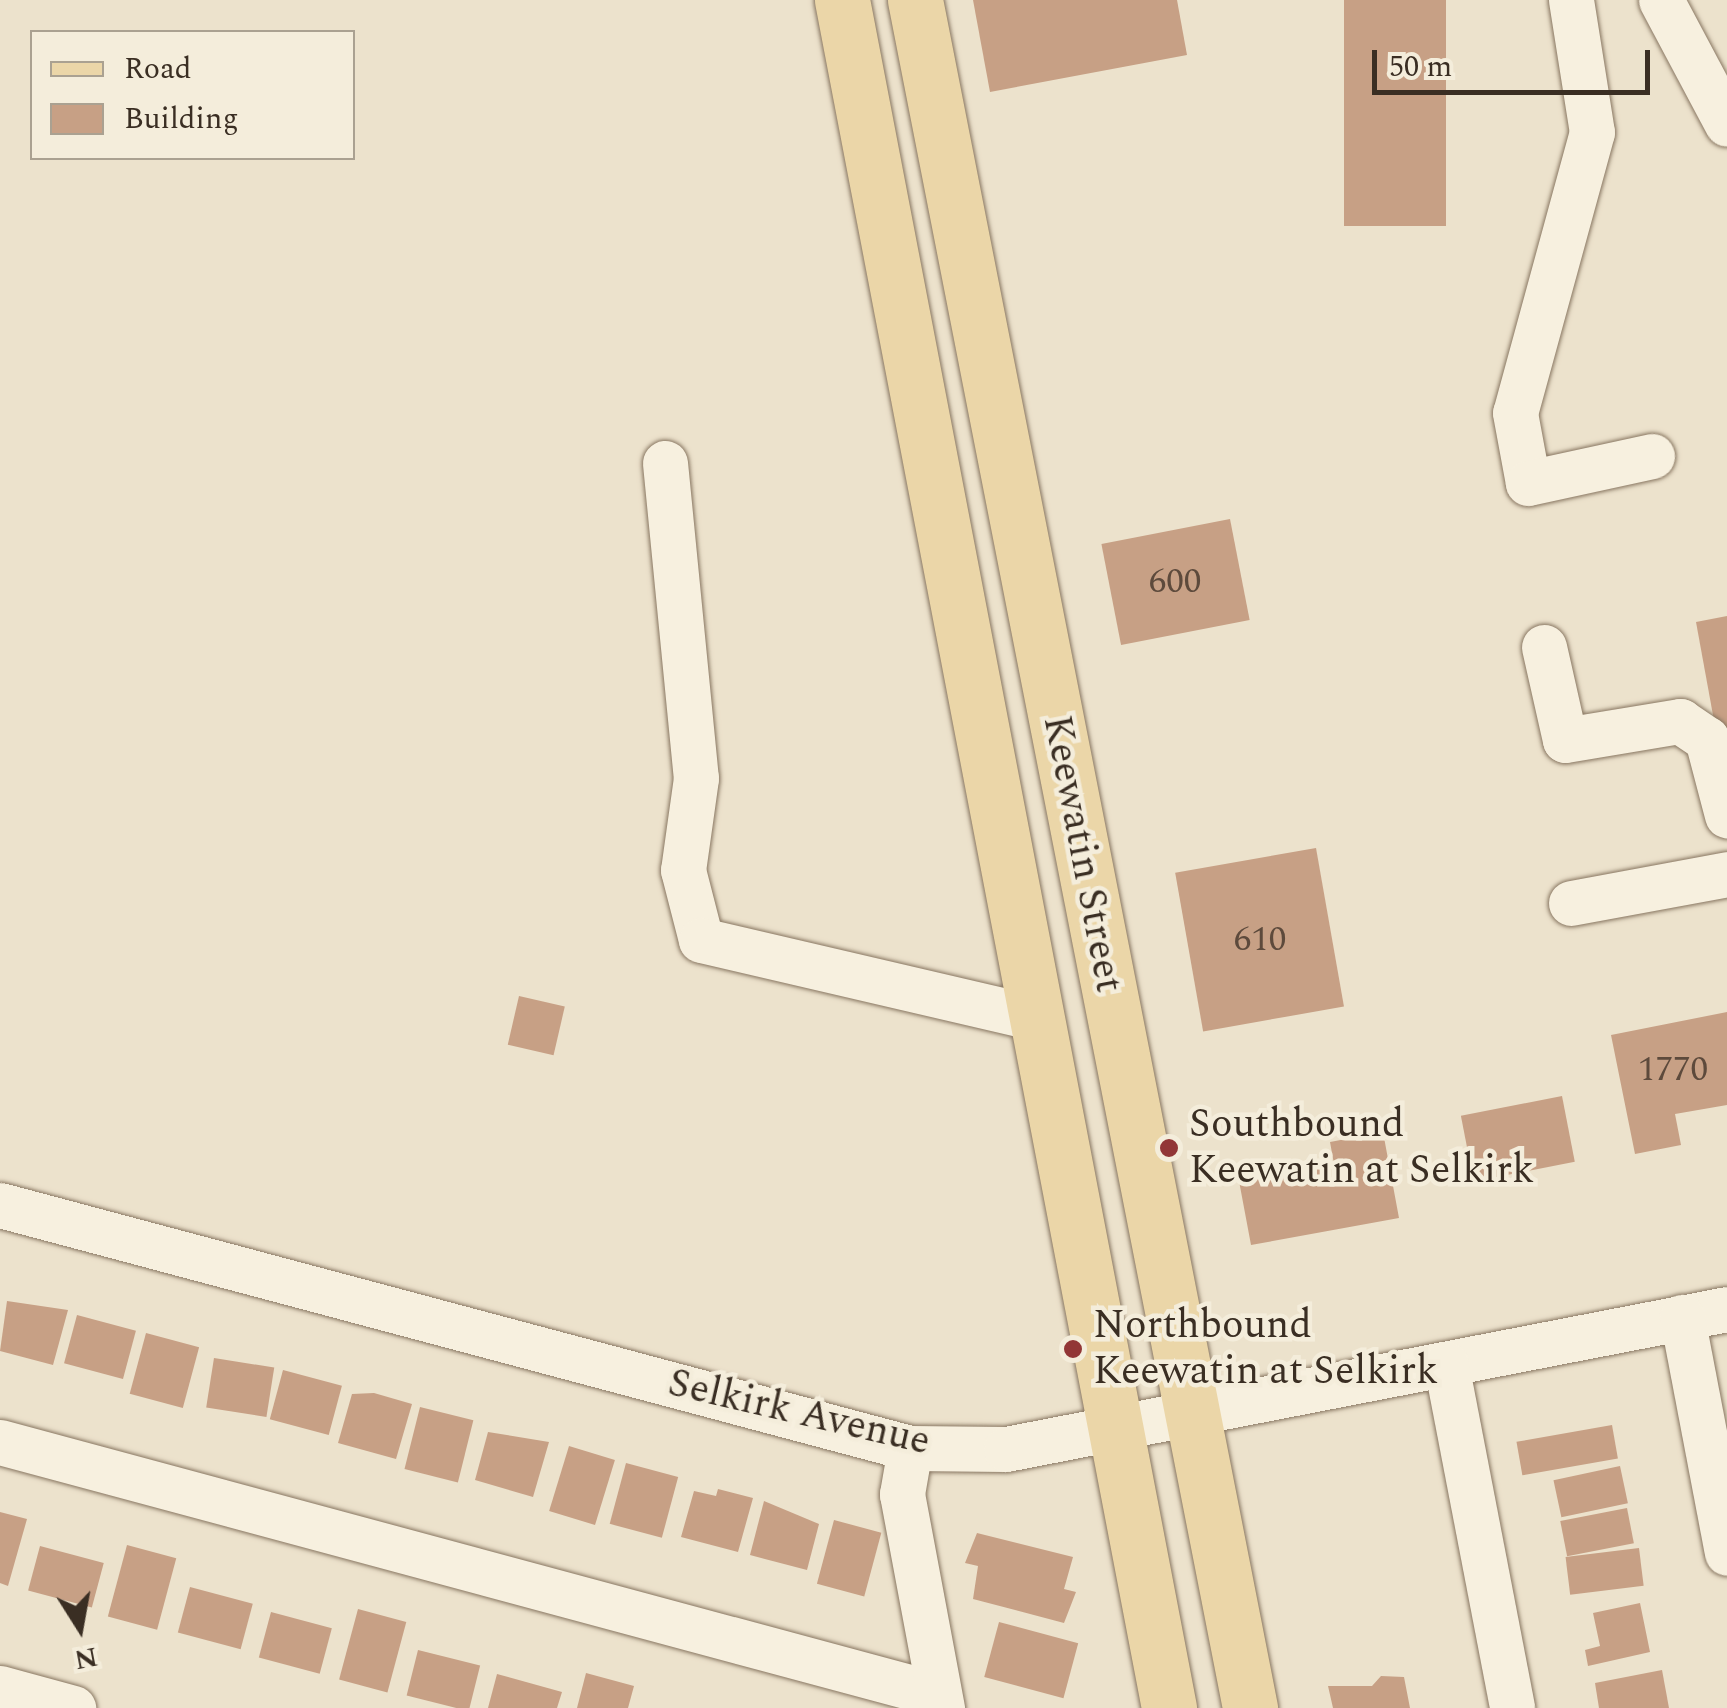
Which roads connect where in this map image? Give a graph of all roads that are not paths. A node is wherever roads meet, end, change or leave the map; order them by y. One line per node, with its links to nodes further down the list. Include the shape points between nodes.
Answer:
1 (842, 0): 12 (main road, Keewatin Street)
2 (916, 0): 17 (main road, Keewatin Street)
3 (1571, 0): 6 (street, via 1592,132 1515,412 1528,483)
4 (1661, 0): 5 (street)
5 (1727, 124)
6 (1652, 456)
7 (665, 463): 12 (street, via 696,778 683,870 701,940)
8 (1544, 647): 9 (street, via 1564,740 1680,721 1707,739)
9 (1727, 815)
10 (1727, 874): 11 (street)
11 (1571, 903)
12 (1037, 1018): 18 (main road, Keewatin Street)
13 (0, 1205): 20 (street, Selkirk Avenue)
14 (1727, 1309): 15 (street, Selkirk Avenue)
15 (1682, 1317): 16 (street, Selkirk Avenue); 21 (street)
16 (1446, 1364): 17 (street, Selkirk Avenue); 27 (street)
17 (1190, 1414): 18 (street, Selkirk Avenue); 26 (main road, Keewatin Street)
18 (1113, 1428): 20 (street, Selkirk Avenue, via 1006,1450); 25 (main road, Keewatin Street)
19 (0, 1442): 23 (street)
20 (910, 1448): 23 (street, via 902,1494)
21 (1727, 1552)
22 (0, 1688): 24 (street)
23 (941, 1701)
24 (73, 1708)
25 (1169, 1708)
26 (1250, 1708)
27 (1512, 1708)

